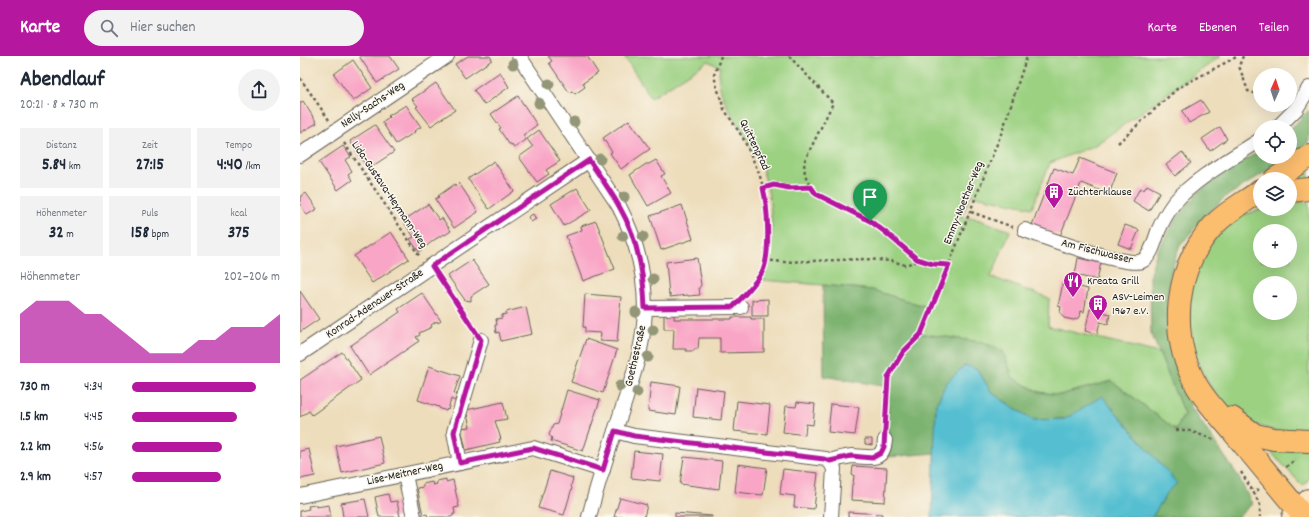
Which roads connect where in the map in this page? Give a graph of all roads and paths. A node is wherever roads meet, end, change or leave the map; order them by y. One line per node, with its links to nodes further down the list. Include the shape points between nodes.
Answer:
1 (447, 56): 12 (street, Nelly-Sachs-Weg)
2 (519, 56): 17 (street, Goethestraße)
3 (720, 56): 20 (path, Quittenpfad, via 714,75 724,109 743,138)
4 (789, 56): 19 (path, via 833,103 804,162 805,175)
5 (1027, 56): 24 (path, Emmy-Noether-Weg, via 1007,120)
6 (1238, 56): 13 (path, via 1178,88)
7 (1243, 56): 10 (path, via 1239,66 1248,91)
8 (300, 78): 12 (path, Lida-Gustava-Heymann-Weg)
9 (1309, 88): 11 (street, via 1296,109)
10 (1253, 93)
11 (1285, 120)
12 (336, 131): 15 (street, Nelly-Sachs-Weg); 29 (path, Lida-Gustava-Heymann-Weg)
13 (1118, 143)
14 (1253, 145): 25 (street, Am Fischwasser, via 1195,183 1182,195 1167,214 1148,256 1137,263 1082,250)
15 (300, 155)
16 (1309, 156): 18 (main road)
17 (589, 160): 29 (street, Konrad-Adenauer-Straße); 31 (street, Goethestraße, via 619,206 632,233 643,276)
18 (1285, 172)
19 (811, 187): 20 (path, via 789,188 774,185); 27 (path, via 816,194 870,221)
20 (763, 188): 26 (path, Quittenpfad, via 766,197 767,232)
21 (1309, 189): 22 (main road)
22 (1297, 190)
23 (1253, 198): 34 (main road, via 1230,211 1203,238 1193,254 1181,288 1179,316 1184,352 1190,371)
24 (970, 212): 25 (path, via 1021,231); 28 (path, Emmy-Noether-Weg)
25 (1025, 230)
26 (765, 260): 27 (path, via 783,262 865,259 892,261 905,265); 30 (path, Quittenpfad, via 764,268)
27 (921, 260): 28 (path)
28 (949, 265): 37 (path, Emmy-Noether-Weg, via 921,334 903,352 888,377)
29 (430, 267): 32 (path, Lida-Gustava-Heymann-Weg); 33 (street, Konrad-Adenauer-Straße)
30 (737, 307): 31 (street)
31 (645, 308): 36 (street, Goethestraße, via 638,358)
32 (481, 340): 41 (street, via 454,432)
33 (300, 354)
34 (1204, 397): 39 (main road, via 1255,435); 47 (main road)
35 (1176, 430): 38 (path, via 1187,430)
36 (615, 431): 40 (street, via 634,436); 43 (street, Goethestraße)
37 (884, 440): 40 (street, via 882,451 875,457 851,456)
38 (1218, 441)
39 (1309, 441)
40 (830, 461): 50 (street, via 834,467)
41 (460, 463): 43 (street, Lise-Meitner-Weg, via 533,448); 44 (street, Lise-Meitner-Weg)
42 (1239, 469): 45 (path)
43 (603, 470): 49 (street, Goethestraße)
44 (405, 475): 46 (street, Lise-Meitner-Weg); 48 (street)
45 (1254, 493)
46 (300, 496)
47 (1300, 509)
48 (414, 517)
49 (589, 517)
50 (831, 517)

